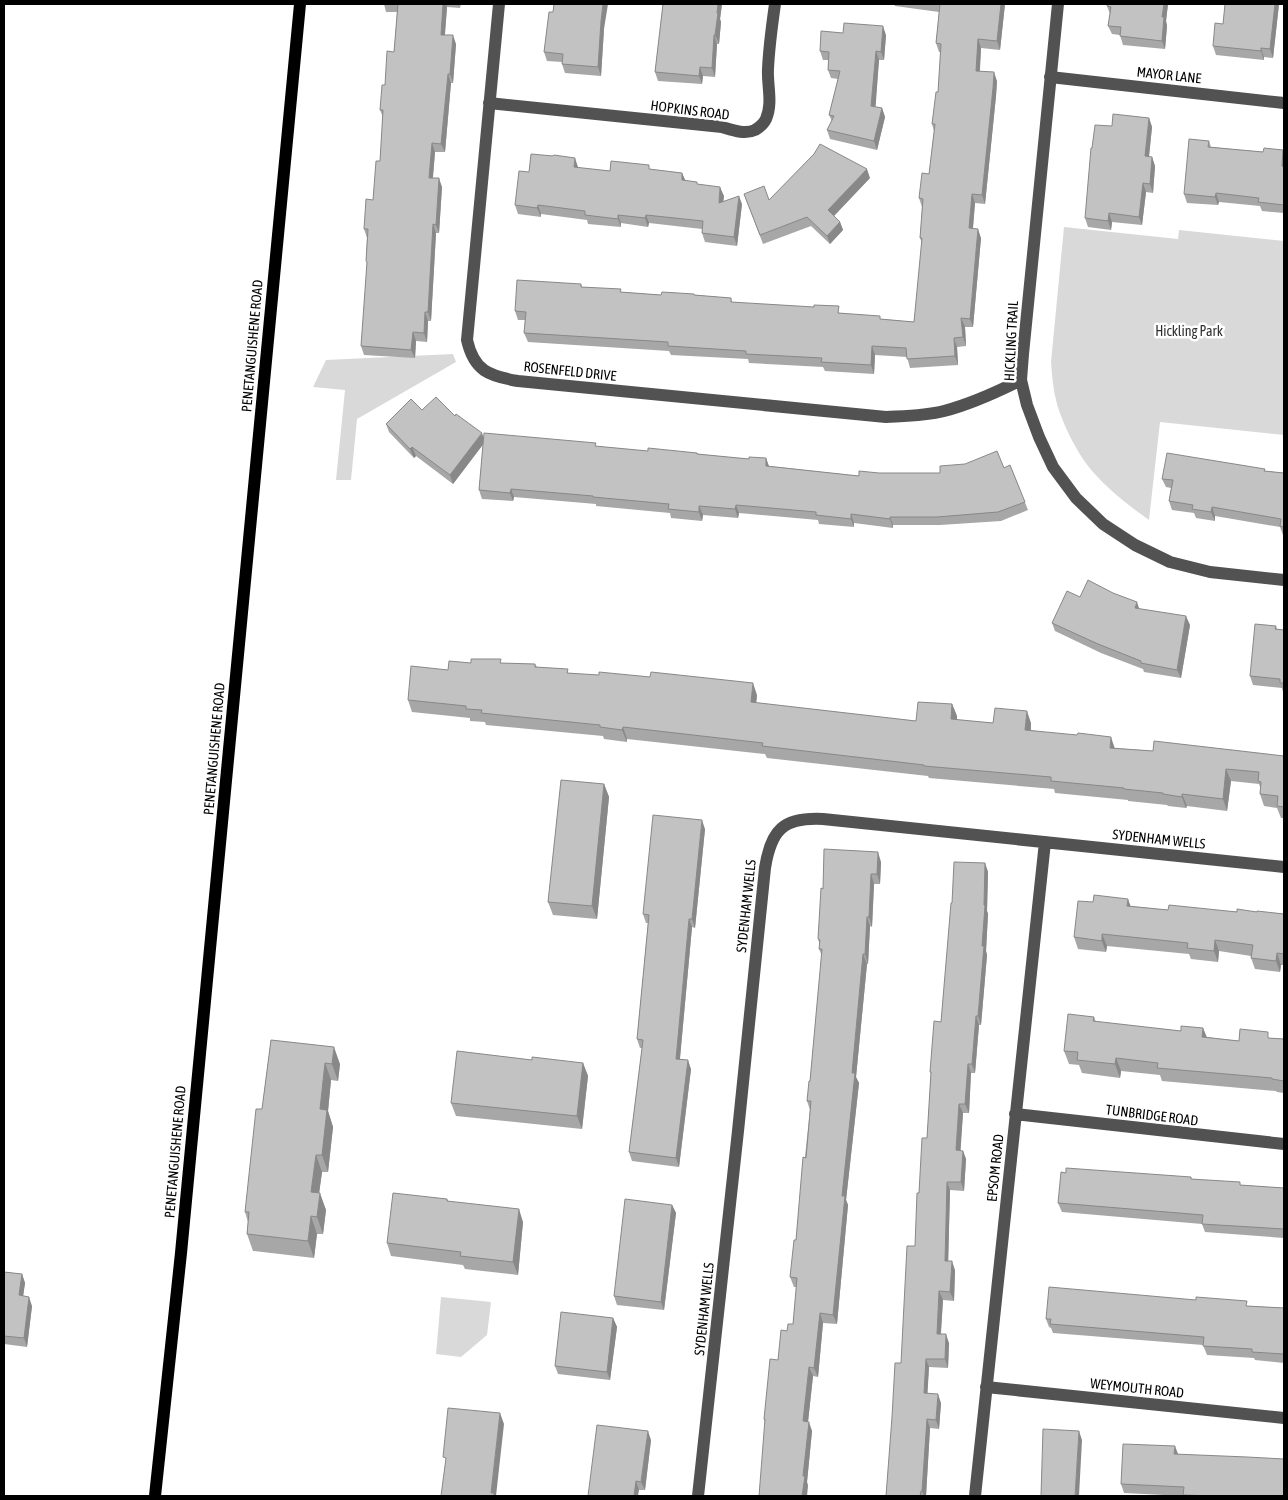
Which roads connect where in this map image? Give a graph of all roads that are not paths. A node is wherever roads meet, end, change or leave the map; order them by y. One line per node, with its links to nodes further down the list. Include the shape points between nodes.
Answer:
1 (300, 4): 16 (main road, PENETANGUISHENE ROAD)
2 (499, 4): 6 (street, ROSENFELD DRIVE)
3 (775, 4): 6 (street, HOPKINS ROAD, via 768,70 769,103 766,118 755,130 741,132)
4 (1058, 4): 5 (street, HICKLING TRAIL)
5 (1050, 77): 7 (street, MAYOR LANE); 8 (street, HICKLING TRAIL)
6 (489, 103): 8 (street, ROSENFELD DRIVE, via 467,340 470,354 492,375 518,381 886,417 945,411)
7 (1284, 103)
8 (1022, 380): 9 (street, HICKLING TRAIL, via 1027,405 1053,467 1076,498 1103,524 1134,545 1170,562 1210,572)
9 (1284, 580)
10 (1045, 842): 11 (street, SYDENHAM WELLS); 12 (street, EPSOM ROAD); 17 (street, SYDENHAM WELLS, via 805,818 787,824 775,834 765,868)
11 (1284, 867)
12 (1016, 1114): 13 (street, TUNBRIDGE ROAD); 14 (street, EPSOM ROAD)
13 (1284, 1144)
14 (986, 1387): 15 (street, WEYMOUTH ROAD); 18 (street, EPSOM ROAD)
15 (1284, 1418)
16 (155, 1496)
17 (698, 1496)
18 (975, 1496)

